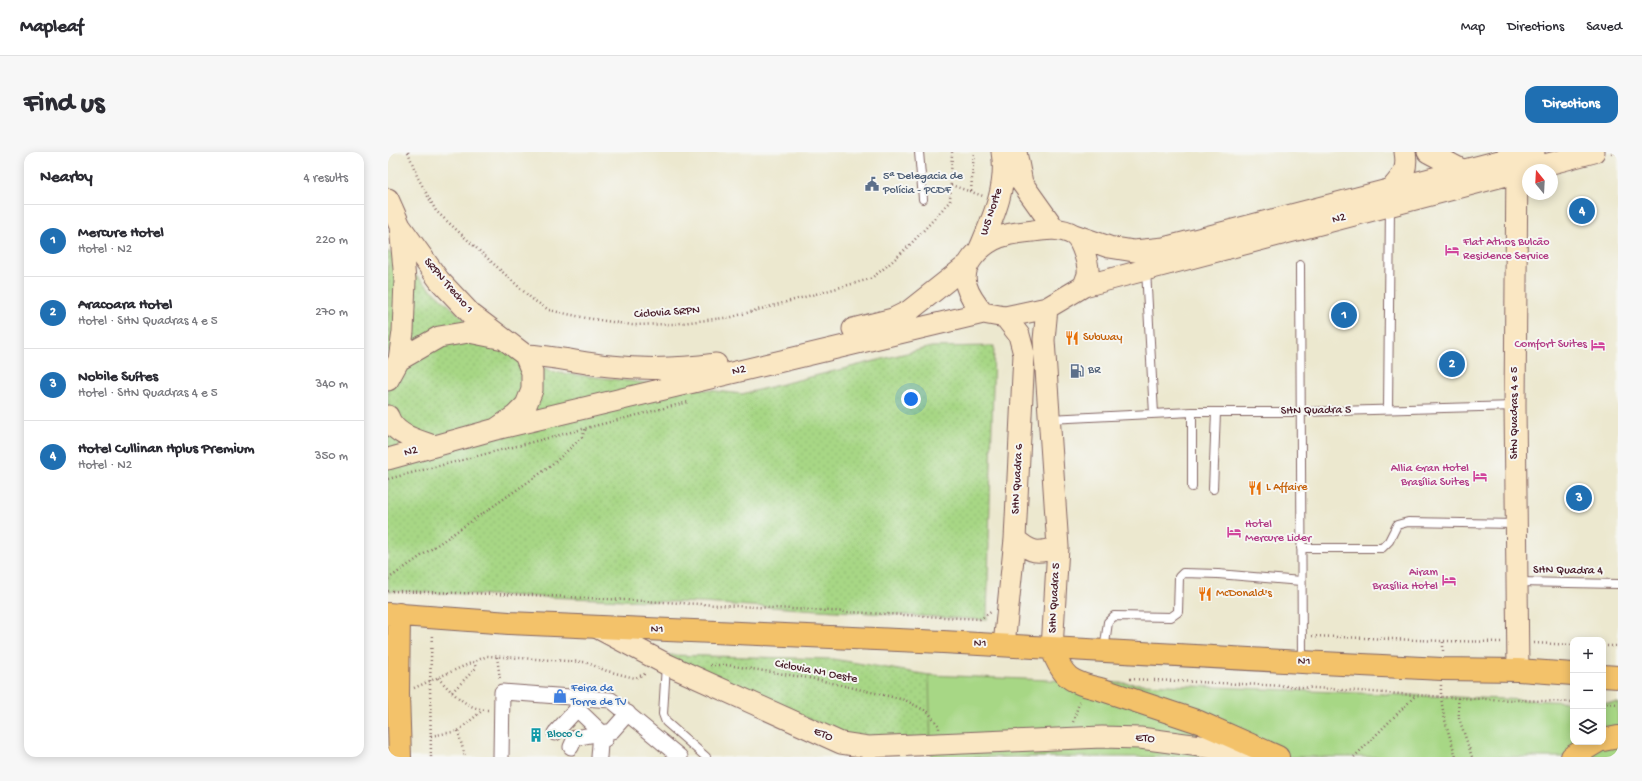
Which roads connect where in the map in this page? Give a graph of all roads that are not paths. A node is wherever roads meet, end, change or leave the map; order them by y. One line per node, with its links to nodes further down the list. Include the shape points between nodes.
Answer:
1 (919, 152): 11 (lane)
2 (1002, 152): 15 (main road, W5 Norte, via 1002,182 998,203)
3 (1016, 152): 13 (main road, W5 Norte, via 1022,183)
4 (1405, 152): 9 (main road, via 1405,171)
5 (1428, 152): 8 (main road)
6 (1594, 152): 7 (main road, N2)
7 (1523, 160): 8 (main road, N2); 9 (main road, N2); 27 (main road, SHN Quadras 4 e 5)
8 (1462, 170): 9 (main road, N2)
9 (1391, 197): 14 (main road, N2, via 1293,216 1164,248 1134,251 1110,248); 18 (main road, N2); 28 (lane)
10 (388, 199): 12 (main road, SRPN Trecho 1)
11 (923, 199)
12 (400, 226): 23 (main road, SRPN Trecho 1, via 439,280 471,314); 25 (main road, SRPN Trecho 1, via 404,280)
13 (1054, 228): 14 (main road); 15 (main road, via 999,237)
14 (1074, 235): 19 (main road, via 1083,248 1088,266)
15 (980, 248): 16 (main road)
16 (967, 265): 21 (main road, via 964,276 967,289); 24 (main road, N2, via 909,311 893,319 723,363 653,369)
17 (1300, 265): 31 (lane)
18 (1146, 269): 19 (main road, N2); 32 (lane)
19 (1084, 286): 20 (main road)
20 (1047, 308): 22 (main road); 34 (main road, SHN Quadra 5, via 1044,340)
21 (983, 313): 22 (main road); 35 (main road, N2)
22 (1005, 316): 41 (main road, SHN Quadra 6, via 1018,335 1024,354)
23 (504, 339): 24 (main road, SRPN Trecho 1); 25 (main road, via 469,332 439,338)
24 (525, 355): 35 (main road, via 532,372 532,390 526,405)
25 (399, 360): 26 (main road)
26 (388, 380)
27 (1515, 406): 28 (lane, SHN Quadra 5); 40 (main road, SHN Quadras 4 e 5)
28 (1388, 409): 31 (lane, SHN Quadra 5)
29 (1192, 412): 30 (lane, SHN Quadra 5); 32 (lane, SHN Quadra 5); 38 (lane)
30 (1216, 412): 31 (lane, SHN Quadra 5); 39 (lane)
31 (1300, 412): 43 (lane)
32 (1154, 414): 34 (lane, SHN Quadra 5)
33 (388, 416): 36 (main road, via 390,423 406,436)
34 (1049, 419): 42 (main road, SHN Quadra 5)
35 (496, 429): 36 (main road, N2)
36 (434, 446): 37 (main road, N2)
37 (388, 459)
38 (1192, 487)
39 (1213, 489)
40 (1516, 524): 43 (lane, via 1408,522 1397,525 1389,541 1382,548); 45 (main road, SHN Quadras 4 e 5)
41 (1015, 539): 42 (main road, via 1033,551 1046,551); 49 (main road, SHN Quadra 6)
42 (1058, 547): 50 (main road, SHN Quadra 5)
43 (1302, 548): 44 (lane)
44 (1301, 581): 51 (lane, via 1183,573 1179,577 1178,612 1171,617 1114,616 1108,622); 52 (lane)
45 (1517, 582): 46 (lane, SHN Quadra 4); 54 (main road, SHN Quadras 4 e 5)
46 (1618, 584)
47 (393, 614): 48 (highway, N1); 69 (highway)
48 (596, 627): 49 (highway, N1); 53 (main road, ETO)
49 (1004, 646): 50 (highway, N1)
50 (1052, 649): 51 (highway, N1); 68 (highway, via 1066,677 1199,722)
51 (1104, 652): 52 (highway, N1)
52 (1302, 662): 54 (highway, N1)
53 (666, 664): 66 (main road, ETO, via 840,746); 73 (lane, via 663,714 666,722)
54 (1518, 670): 55 (highway, N1)
55 (1570, 674)
56 (1606, 676): 57 (highway)
57 (1618, 677)
58 (577, 703): 59 (street, via 611,700); 60 (street); 61 (street); 70 (street, via 502,692)
59 (624, 718): 61 (street); 72 (street, via 654,730)
60 (555, 733)
61 (603, 737): 65 (street, via 575,738); 71 (street)
62 (1618, 737): 63 (highway)
63 (1606, 739)
64 (1592, 745): 74 (highway)
65 (571, 747)
66 (868, 752): 67 (main road, ETO)
67 (894, 752): 68 (main road, ETO, via 927,747 1102,737 1140,738)
68 (1271, 754)
69 (400, 757)
70 (501, 757)
71 (599, 757)
72 (680, 757)
73 (706, 757)
74 (1572, 757)

